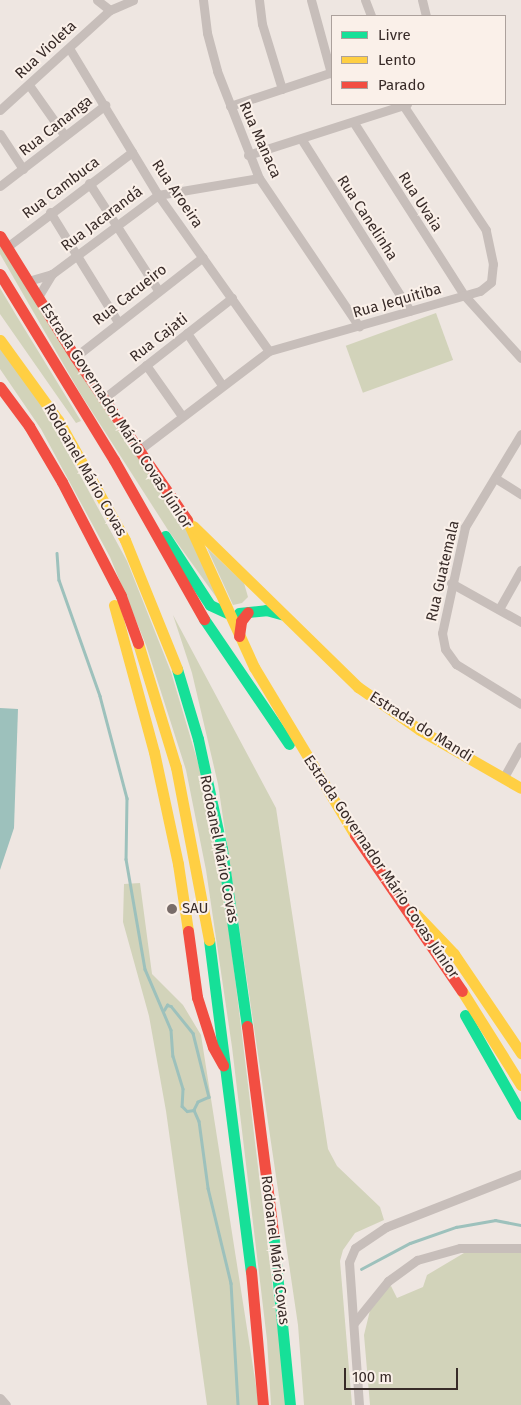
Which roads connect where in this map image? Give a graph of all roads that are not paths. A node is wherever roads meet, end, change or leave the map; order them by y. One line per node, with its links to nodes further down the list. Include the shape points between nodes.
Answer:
1 (97, 0): 8 (street)
2 (133, 0): 8 (street, Rua Violeta)
3 (203, 0): 19 (street, Rua Manaca, via 210,47)
4 (259, 0): 15 (street, via 262,24)
5 (311, 0): 12 (street)
6 (365, 0): 9 (street)
7 (422, 0): 10 (street)
8 (110, 10): 11 (street, Rua Violeta)
9 (371, 15)
10 (426, 15)
11 (69, 48): 14 (street, Rua Violeta); 16 (street, Rua Aroeira)
12 (331, 70)
13 (331, 73): 15 (street)
14 (29, 85): 20 (street, Rua Violeta); 23 (street)
15 (282, 89): 19 (street)
16 (105, 105): 23 (street, Rua Cananga); 25 (street, Rua Aroeira)
17 (402, 105): 21 (street)
18 (406, 105): 42 (street, Rua Jequitiba, via 488,238 493,264 491,282 480,291)
19 (230, 106): 26 (street, Rua Manaca)
20 (0, 110)
21 (354, 123): 24 (street); 42 (street, Rua Uvaia)
22 (0, 134): 27 (street)
23 (64, 136): 27 (street, Rua Cananga)
24 (302, 140): 26 (street); 45 (street, Rua Canelinha)
25 (132, 152): 29 (street, Rua Cambuca); 31 (street, Rua Aroeira)
26 (248, 154): 28 (street, Rua Manaca)
27 (23, 169): 30 (street, Rua Cananga)
28 (259, 178): 31 (street, Rua Jacarandá); 47 (street, Rua Manaca)
29 (89, 183): 32 (street, Rua Cambuca); 33 (street)
30 (0, 186)
31 (158, 195): 33 (street, Rua Jacarandá); 37 (street, Rua Aroeira)
32 (52, 216): 35 (street, Rua Cambuca); 36 (street)
33 (115, 225): 36 (street, Rua Jacarandá); 41 (street)
34 (0, 236): 35 (main road, Estrada Governador Mário Covas Júnior)
35 (6, 247): 40 (main road, Estrada Governador Mário Covas Júnior)
36 (75, 256): 39 (street, Rua Jacarandá); 46 (street)
37 (203, 257): 41 (street, Rua Cacueiro); 44 (street, Rua Aroeira)
38 (0, 274): 60 (main road, Estrada Governador Mário Covas Júnior)
39 (52, 274): 40 (street, Rua Jacarandá); 43 (street, Rua Jacarandá)
40 (28, 280): 43 (main road, Estrada Governador Mário Covas Júnior)
41 (158, 290): 46 (street, Rua Cacueiro)
42 (464, 295): 45 (street, Rua Jequitiba); 52 (street, Rua Uvaia)
43 (38, 297): 51 (main road, Estrada Governador Mário Covas Júnior)
44 (232, 298): 48 (street, Rua Cajati); 50 (street, Rua Aroeira)
45 (410, 311): 47 (street, Rua Jequitiba)
46 (118, 322): 51 (street, Rua Cacueiro)
47 (359, 326): 50 (street, Rua Jequitiba)
48 (187, 333): 53 (street, Rua Cajati); 54 (street)
49 (0, 340): 89 (main road, Rodoanel Mário Covas, via 58,420 125,540 170,644 198,739 234,921 285,1330)
50 (269, 351): 54 (street, Rua Jequitiba)
51 (75, 357): 56 (main road, Estrada Governador Mário Covas Júnior)
52 (521, 358)
53 (146, 365): 56 (street, Rua Cajati); 57 (street)
54 (222, 385): 57 (street, Rua Jequitiba)
55 (0, 387): 64 (main road, Rodoanel Mário Covas, via 29,426)
56 (103, 399): 59 (main road, Estrada Governador Mário Covas Júnior)
57 (182, 416): 59 (street, Rua Jequitiba)
58 (521, 434): 61 (street, Rua Guatemala)
59 (139, 450): 63 (main road, Estrada Governador Mário Covas Júnior)
60 (114, 460): 70 (main road, via 207,601 219,611); 82 (main road, Estrada Governador Mário Covas Júnior, via 192,601 375,880 440,969)
61 (495, 478): 62 (street); 66 (street, Rua Guatemala, via 465,527)
62 (521, 494)
63 (186, 518): 67 (main road, Estrada do Mandi); 70 (main road, Estrada Governador Mário Covas Júnior)
64 (93, 537): 80 (main road, via 124,636 154,752 178,864 198,1005 213,1047); 80 (main road, Rodoanel Mário Covas, via 134,630 176,767 205,914)
65 (521, 570): 68 (street)
66 (452, 582): 68 (street); 74 (street, Rua Guatemala, via 443,642 456,664)
67 (252, 586): 69 (main road); 71 (main road, Estrada do Mandi)
68 (500, 609): 72 (street)
69 (248, 612): 70 (main road); 71 (main road, via 266,610); 73 (main road)
70 (229, 614): 73 (main road, Estrada Governador Mário Covas Júnior)
71 (284, 615): 76 (main road, Estrada do Mandi, via 340,672 375,700 420,730)
72 (521, 622)
73 (239, 636): 78 (main road, Estrada Governador Mário Covas Júnior, via 295,737)
74 (521, 704)
75 (521, 746): 76 (street)
76 (504, 777): 77 (main road, Estrada do Mandi)
77 (521, 788)
78 (381, 873): 79 (main road, via 454,954); 81 (main road, Estrada Governador Mário Covas Júnior, via 446,965)
79 (521, 1053)
80 (228, 1076): 88 (main road, Rodoanel Mário Covas, via 260,1345)
81 (521, 1085)
82 (521, 1114)
83 (521, 1174): 85 (street, via 386,1227 359,1243 349,1262)
84 (521, 1248): 85 (street, via 460,1248 417,1260 388,1281)
85 (354, 1323): 90 (street)
86 (0, 1398): 87 (street)
87 (6, 1405)
88 (264, 1405)
89 (290, 1405)
90 (360, 1405)

